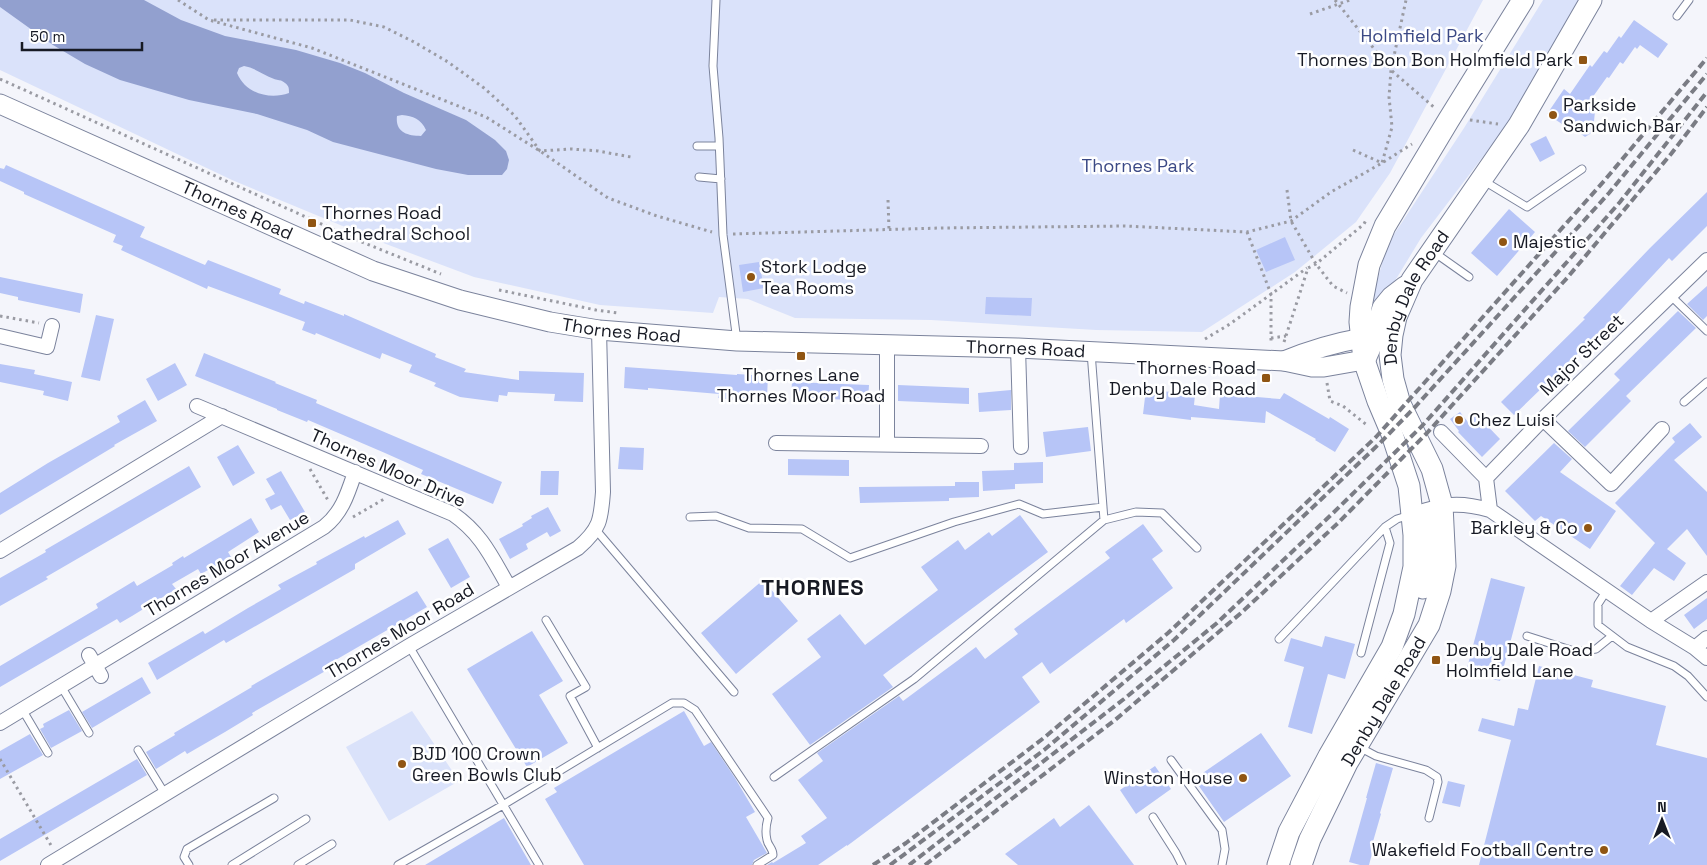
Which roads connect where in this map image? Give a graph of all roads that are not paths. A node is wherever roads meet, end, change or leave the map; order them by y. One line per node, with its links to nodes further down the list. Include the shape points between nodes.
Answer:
1 (716, 0): 8 (lane, via 713,66)
2 (1524, 0): 24 (main road, Denby Dale Road, via 1385,226 1368,265 1361,307)
3 (1591, 0): 12 (main road, Denby Dale Road, via 1519,125)
4 (1688, 0): 5 (lane)
5 (1677, 16)
6 (0, 104): 19 (main road, Thornes Road, via 373,271 460,300 550,322)
7 (697, 146): 8 (lane)
8 (719, 146): 11 (lane)
9 (1582, 169): 12 (lane, via 1526,207)
10 (699, 176): 11 (lane)
11 (721, 179): 22 (lane, via 723,235)
12 (1482, 180): 13 (main road, Denby Dale Road)
13 (1432, 252): 15 (lane); 16 (main road, Denby Dale Road)
14 (1707, 260): 17 (street, Major Street)
15 (1468, 277)
16 (1412, 280): 24 (main road, via 1383,308); 27 (main road, Denby Dale Road, via 1396,317)
17 (1670, 296): 20 (lane); 33 (street, Major Street)
18 (52, 326): 21 (street, via 48,347)
19 (599, 330): 22 (main road, Thornes Road); 49 (street, via 603,492 602,514)
20 (1707, 331)
21 (0, 336)
22 (737, 341): 23 (main road, Thornes Road)
23 (887, 344): 25 (main road, Thornes Road); 37 (street)
24 (1366, 347): 27 (main road); 28 (main road, Thornes Road, via 1330,344); 28 (main road, Thornes Road, via 1324,366); 45 (main road, Denby Dale Road, via 1378,401 1406,474)
25 (1018, 348): 26 (main road, Thornes Road); 39 (street)
26 (1092, 352): 28 (main road, Thornes Road); 43 (lane)
27 (1390, 355): 42 (main road, Denby Dale Road, via 1392,379 1400,404 1432,469)
28 (1284, 361)
29 (1707, 382): 30 (lane)
30 (1684, 402)
31 (197, 406): 32 (street, Thornes Moor Drive)
32 (222, 416): 40 (street, Thornes Moor Drive); 51 (street)
33 (1543, 419): 34 (street, via 1611,484); 41 (street, Major Street)
34 (1662, 429)
35 (1441, 432): 41 (street)
36 (776, 443): 37 (street)
37 (887, 444): 38 (street)
38 (981, 446)
39 (1021, 447)
40 (355, 472): 53 (street, Thornes Moor Drive, via 462,520 484,543); 66 (street, Thornes Moor Avenue, via 341,509 324,527)
41 (1486, 478): 44 (street)
42 (1442, 505): 44 (street, via 1472,505); 45 (street); 57 (main road, via 1430,525 1425,582 1415,608); 72 (main road, Denby Dale Road, via 1446,566 1429,625)
43 (1103, 506): 46 (lane, via 1043,514 1019,504 954,522 850,558 802,529 749,528 716,516); 47 (lane)
44 (1490, 510): 54 (street)
45 (1413, 514): 48 (lane); 57 (main road, Denby Dale Road, via 1414,568)
46 (690, 517)
47 (1104, 520): 50 (lane, via 1136,512 1162,513); 77 (lane, via 914,679)
48 (1385, 527): 61 (lane); 64 (lane, via 1390,543)
49 (596, 530): 53 (street, Thornes Moor Road, via 578,548); 67 (lane)
50 (1197, 548)
51 (0, 551)
52 (1707, 582): 56 (street)
53 (509, 587): 62 (street, Thornes Moor Road)
54 (1607, 590): 56 (street); 59 (lane, via 1598,604 1598,625)
55 (546, 620): 73 (lane, via 586,687 570,696)
56 (1651, 621): 63 (street)
57 (1398, 631): 94 (main road, Denby Dale Road, via 1392,647 1328,756 1294,823)
58 (1526, 636): 59 (lane, via 1577,652 1596,649)
59 (1612, 636): 68 (lane, via 1627,647 1674,666)
60 (1707, 638): 63 (street)
61 (1279, 639)
62 (409, 646): 78 (street, Thornes Moor Road); 80 (lane)
63 (1695, 648): 65 (street)
64 (1361, 653)
65 (1707, 658)
66 (61, 686): 69 (street, Thornes Moor Avenue); 71 (lane)
67 (734, 692)
68 (1707, 697)
69 (22, 709): 70 (street, Thornes Moor Avenue); 75 (lane)
70 (0, 723)
71 (89, 733)
72 (1356, 746): 82 (lane, via 1376,756 1426,770 1437,777); 95 (main road, Denby Dale Road, via 1310,839)
73 (598, 748): 80 (lane); 91 (lane, via 672,704 684,704 695,710 768,818 765,829 773,855)
74 (138, 750): 78 (lane)
75 (48, 753)
76 (1171, 760): 93 (lane, via 1222,830 1225,849)
77 (774, 777)
78 (165, 794): 85 (street, Thornes Moor Road)
79 (274, 798): 86 (lane, via 187,849 184,857)
80 (503, 805): 89 (lane); 90 (lane)
81 (1153, 817): 92 (lane)
82 (1429, 818)
83 (306, 820): 87 (lane)
84 (332, 844): 88 (lane)
85 (53, 862)
86 (189, 865)
87 (232, 865)
88 (298, 865)
89 (398, 865)
90 (539, 865)
91 (757, 865)
92 (1182, 865)
93 (1222, 865)
94 (1278, 865)
95 (1301, 865)

